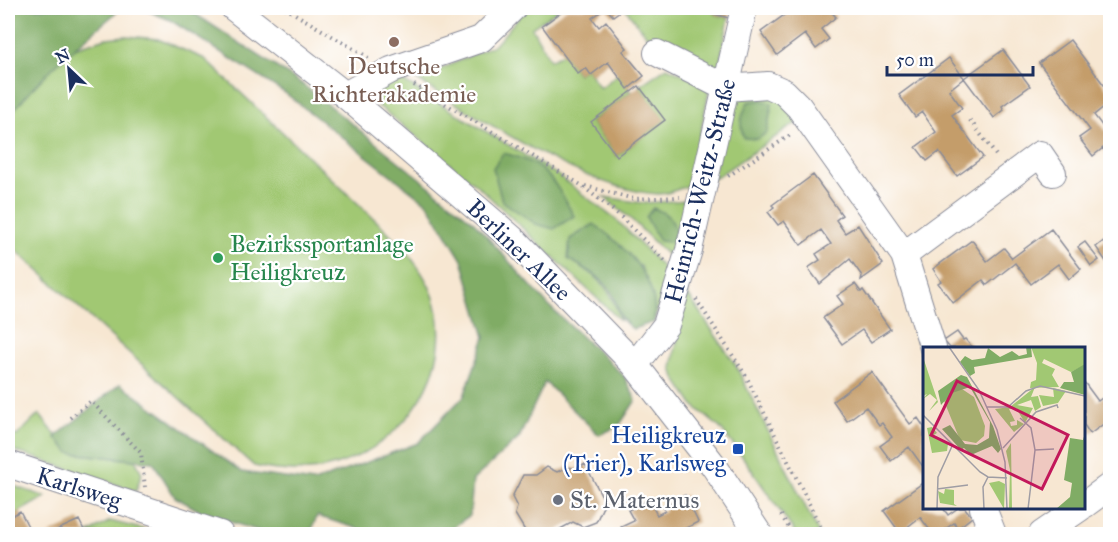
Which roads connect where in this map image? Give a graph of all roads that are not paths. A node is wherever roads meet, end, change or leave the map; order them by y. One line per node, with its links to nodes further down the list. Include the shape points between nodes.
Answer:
1 (234, 8): 6 (street, Berliner Allee)
2 (513, 8): 6 (street, via 481,39 391,70)
3 (744, 8): 5 (street, Heinrich-Weitz-Straße)
4 (657, 53): 5 (street)
5 (726, 88): 8 (street, via 768,85 784,93 810,121); 10 (street, Heinrich-Weitz-Straße, via 666,325)
6 (345, 95): 10 (street, Berliner Allee, via 515,241)
7 (1053, 173): 8 (street, via 1040,154)
8 (904, 255): 9 (street)
9 (933, 347)
10 (635, 365): 17 (street, Berliner Allee, via 714,466)
11 (8, 464): 16 (street, Karlsweg)
12 (1110, 486): 13 (street)
13 (1085, 504)
14 (984, 509): 18 (street)
15 (1078, 509): 19 (street)
16 (217, 534)
17 (759, 534)
18 (993, 534)
19 (1042, 534)

